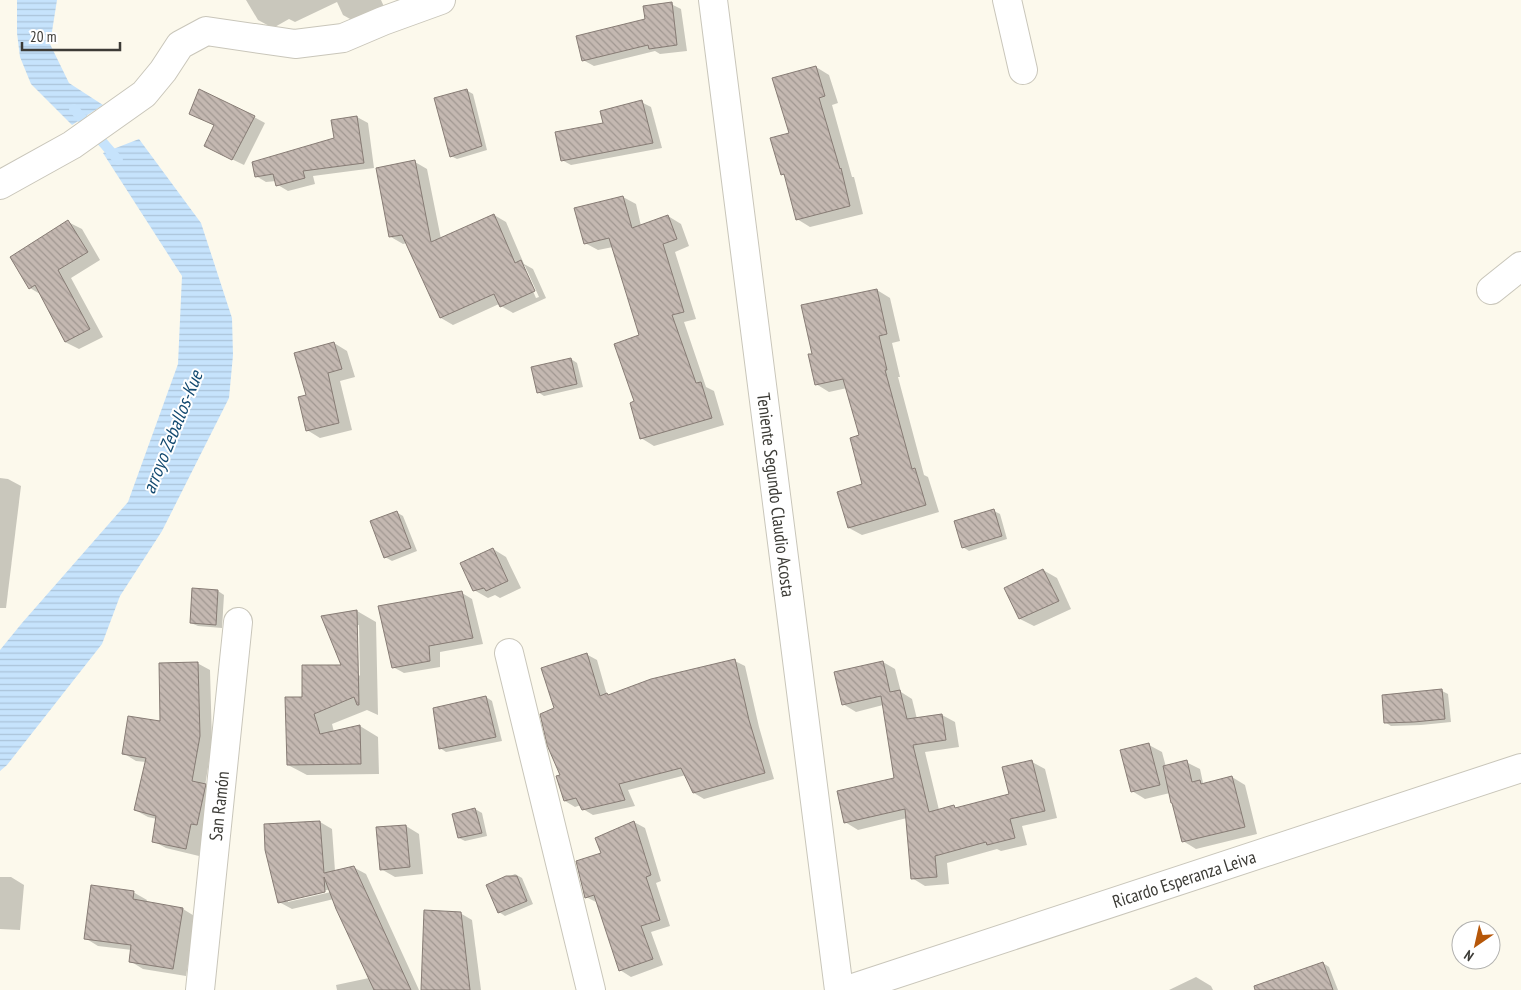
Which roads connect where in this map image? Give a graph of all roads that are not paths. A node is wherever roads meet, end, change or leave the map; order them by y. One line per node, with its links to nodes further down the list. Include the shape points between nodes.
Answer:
1 (440, 0): 5 (street, via 343,38 295,44 206,31 180,45 144,94 72,145)
2 (713, 0): 13 (street, Teniente Segundo Claudio Acosta)
3 (1007, 0): 4 (street)
4 (1023, 70)
5 (0, 185)
6 (1521, 266): 7 (street)
7 (1491, 290)
8 (238, 622): 11 (street, San Ramón)
9 (509, 653): 12 (street)
10 (1521, 768): 14 (street, Ricardo Esperanza Leiva)
11 (200, 990)
12 (591, 990)
13 (838, 990)
14 (848, 990)

